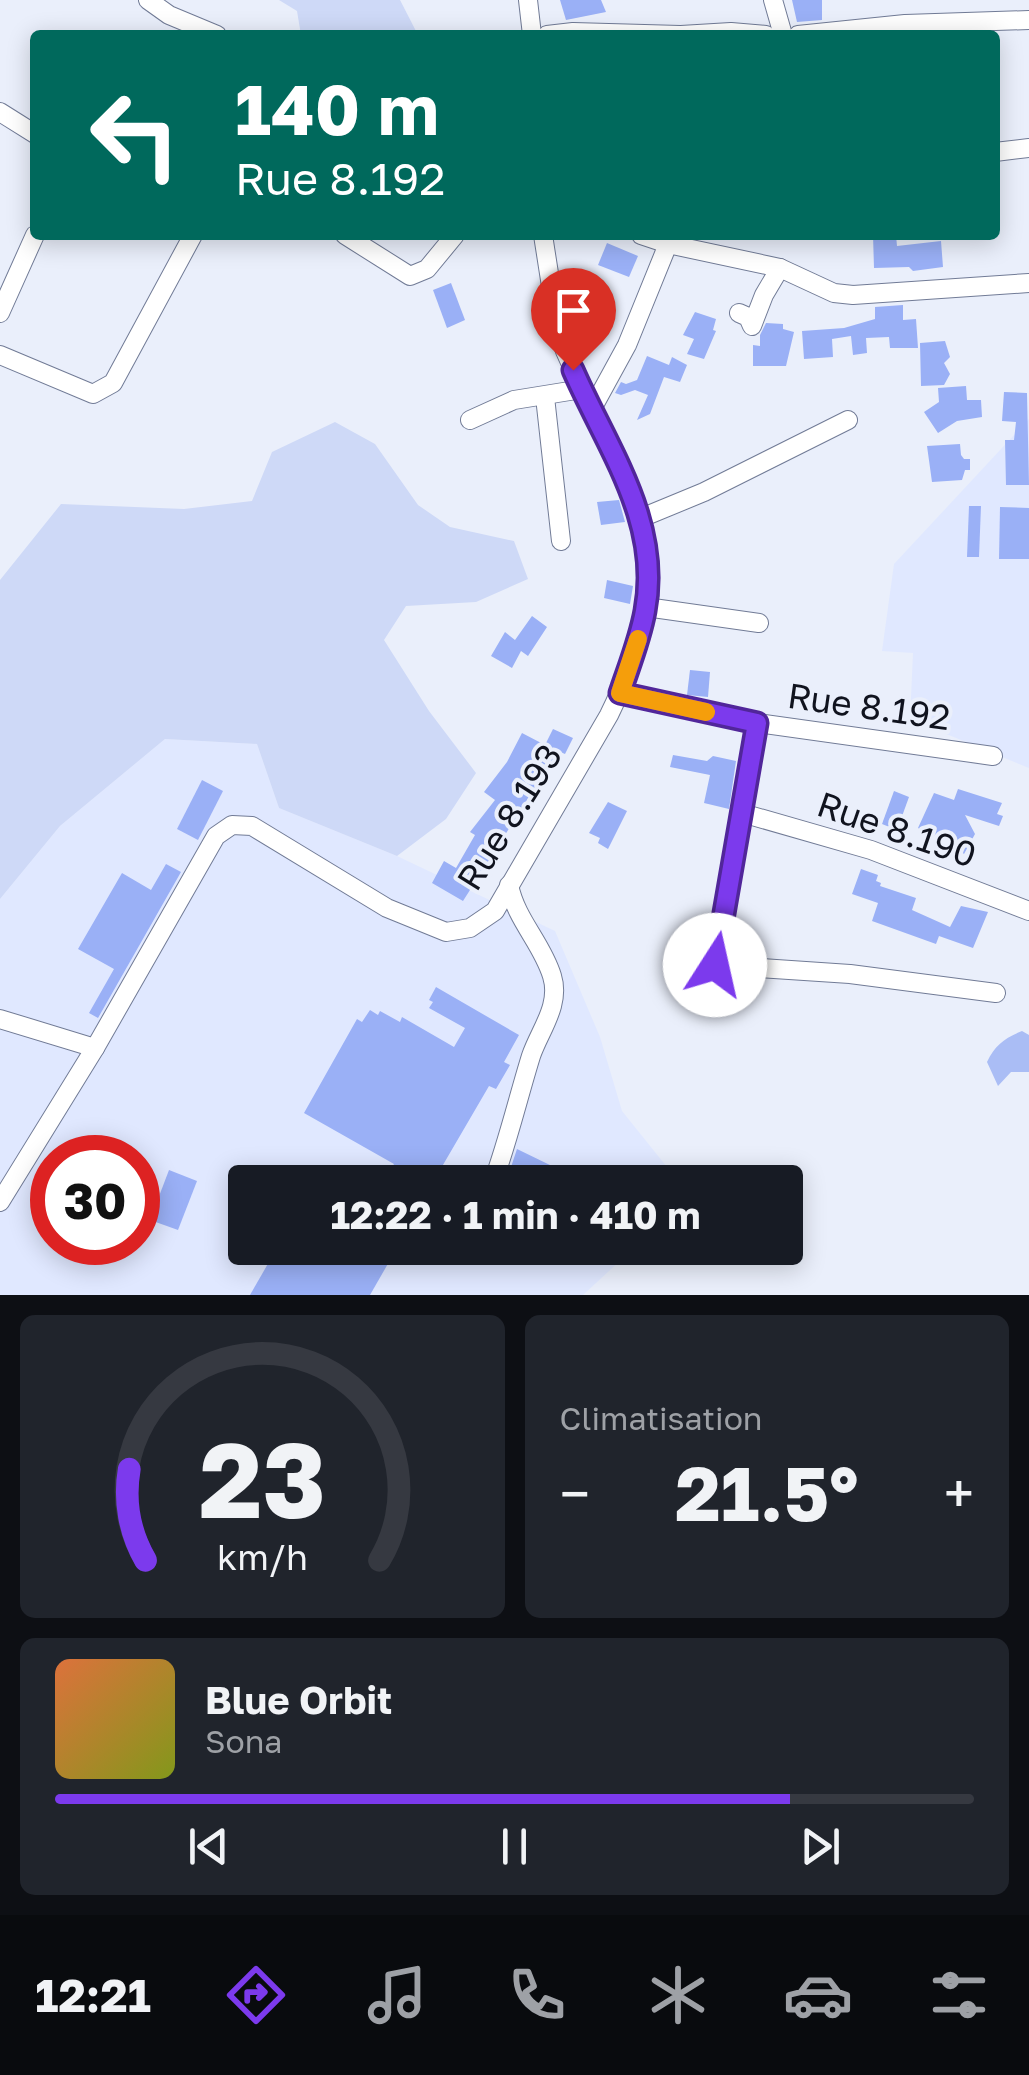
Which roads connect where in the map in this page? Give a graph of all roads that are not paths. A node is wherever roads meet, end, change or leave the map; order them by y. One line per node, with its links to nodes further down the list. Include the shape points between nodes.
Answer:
1 (148, 0): 5 (street)
2 (528, 0): 6 (street)
3 (773, 0): 7 (street)
4 (1029, 20): 8 (street)
5 (205, 30)
6 (531, 30)
7 (782, 30)
8 (846, 30)
9 (0, 112): 10 (street)
10 (30, 131)
11 (1029, 148): 12 (street)
12 (1000, 151)
13 (33, 240): 23 (street)
14 (189, 240): 24 (street, via 104,390 93,394)
15 (353, 240): 16 (street, via 410,276 428,270)
16 (451, 240)
17 (547, 240): 25 (street, Rue 8.193, via 558,331)
18 (656, 240): 19 (street)
19 (668, 244): 20 (street); 27 (street, via 627,345)
20 (780, 268): 21 (street, via 854,295); 22 (street, via 752,326)
21 (1029, 283)
22 (739, 312)
23 (0, 313)
24 (0, 355)
25 (582, 390): 26 (street); 27 (street, Rue 8.193)
26 (544, 397): 28 (street, via 514,400); 31 (street)
27 (592, 409): 30 (street, Rue 8.193)
28 (470, 420)
29 (848, 420): 30 (street)
30 (641, 518): 32 (street, Rue 8.193)
31 (561, 541)
32 (646, 607): 33 (street); 34 (street, Rue 8.193)
33 (759, 623)
34 (620, 693): 35 (street, Rue 8.192); 38 (street, Rue 8.193)
35 (757, 723): 36 (street, Rue 8.192); 37 (street)
36 (993, 756)
37 (742, 813): 39 (street, Rue 8.190, via 871,850); 40 (street, via 715,965)
38 (509, 886): 42 (street, Rue 8.193, via 494,911 470,928 446,932 386,908 252,826 232,825 216,836); 43 (street, via 554,988)
39 (1029, 910)
40 (996, 992)
41 (0, 1019): 42 (street)
42 (95, 1048): 44 (street, Rue 8.193)
43 (498, 1165)
44 (0, 1202)

